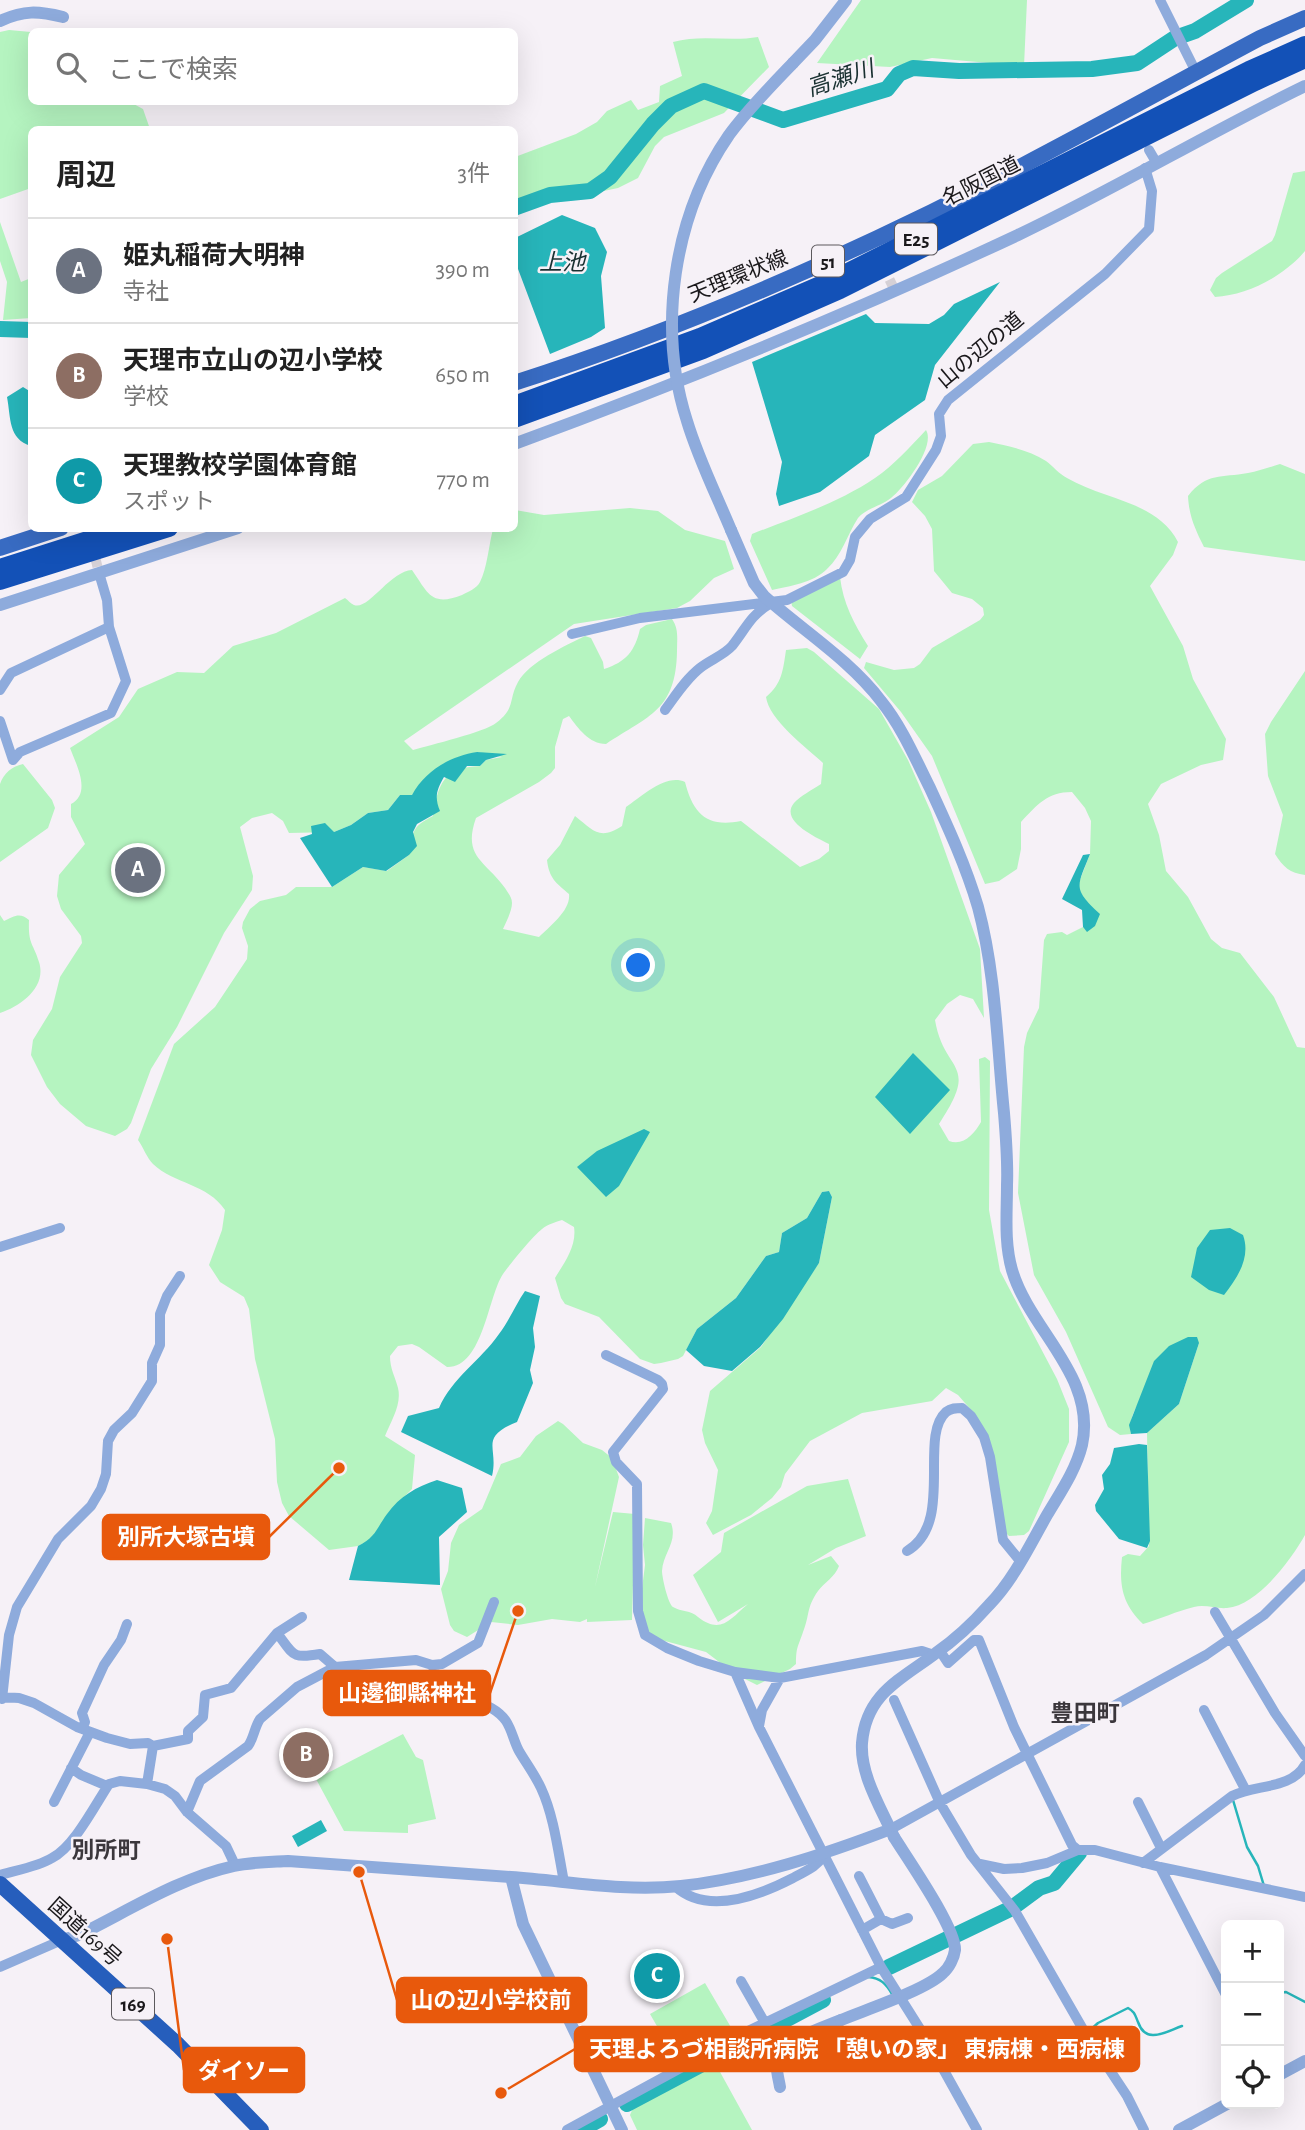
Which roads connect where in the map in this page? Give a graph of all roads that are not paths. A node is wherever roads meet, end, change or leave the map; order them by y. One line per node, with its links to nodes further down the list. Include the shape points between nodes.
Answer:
1 (846, 0): 24 (street, bridge, via 728,137 689,217 674,290 675,368 686,421 754,583)
2 (1160, 0): 8 (street)
3 (63, 17): 5 (street, via 20,12)
4 (1305, 18): 8 (main road, 天理環状線 / 51)
5 (0, 21)
6 (1305, 45): 13 (highway, 名阪国道 / E25, via 834,279 700,337)
7 (1305, 59): 14 (highway, 名阪国道 / E25, via 828,296 657,368)
8 (1196, 72): 12 (main road, 天理環状線 / 51, via 1130,111 815,267 603,354)
9 (1305, 86): 11 (street)
10 (1149, 150): 11 (street, 山の辺の道)
11 (1150, 165): 15 (street, via 1020,234 895,291 641,397); 24 (street, 山の辺の道, via 1149,229 1104,274 948,400 939,414 941,436 936,450 906,497 870,519 855,537 843,572)
12 (518, 382)
13 (518, 404)
14 (518, 418)
15 (518, 443)
16 (49, 532): 20 (main road)
17 (113, 532): 21 (highway)
18 (156, 532): 23 (highway)
19 (226, 532): 22 (street)
20 (0, 548)
21 (0, 566)
22 (99, 573): 25 (street); 26 (street)
23 (0, 582)
24 (772, 603): 27 (street, via 640,618); 29 (street, via 747,622 731,648 699,669); 36 (street, via 865,682 900,728 957,847 979,911 991,981 1006,1139 1007,1247 1023,1298 1073,1376 1085,1417 1076,1464)
25 (0, 605)
26 (109, 627): 28 (street, via 11,673); 30 (street, via 126,681 111,713 20,752 13,760)
27 (572, 634)
28 (0, 690)
29 (666, 710)
30 (0, 722)
31 (60, 1228): 32 (street)
32 (0, 1247)
33 (180, 1276): 49 (street, via 160,1314 160,1345 152,1363 152,1381 108,1441 101,1489 91,1506 58,1539 17,1607)
34 (606, 1355): 47 (street, via 658,1380 663,1389 613,1452 616,1462 637,1484 638,1611 645,1635 667,1648)
35 (907, 1550): 36 (street, via 918,1544 931,1515 941,1420 952,1409 962,1408 984,1437 1003,1540)
36 (1021, 1562): 44 (street, via 993,1601)
37 (1305, 1574): 43 (street, via 1264,1615)
38 (494, 1602): 45 (street, via 478,1643)
39 (1215, 1612): 43 (street)
40 (303, 1617): 42 (street)
41 (127, 1625): 53 (street, via 82,1713)
42 (277, 1633): 46 (street, via 295,1656 320,1654); 54 (street, via 236,1684 205,1695 203,1717 188,1731 188,1739)
43 (1231, 1639): 55 (street); 56 (street)
44 (937, 1653): 48 (street, via 922,1651); 55 (street, via 948,1663 979,1640); 66 (street, via 894,1682 875,1702 866,1722 863,1759)
45 (432, 1665): 46 (street, via 416,1660); 77 (street, via 442,1682 505,1721 541,1789)
46 (335, 1667): 65 (street, via 297,1688 260,1719 248,1746 200,1781)
47 (735, 1671): 48 (street); 52 (street)
48 (779, 1678): 52 (street, via 762,1710)
49 (1, 1698): 53 (street, via 34,1703)
50 (894, 1700): 64 (street)
51 (1204, 1710): 61 (street)
52 (759, 1727): 69 (street)
53 (86, 1731): 54 (street); 58 (street)
54 (153, 1746): 59 (street)
55 (1027, 1753): 64 (street); 68 (street)
56 (1305, 1756)
57 (1305, 1765): 61 (street, via 1286,1781)
58 (71, 1768): 60 (street); 62 (street)
59 (147, 1784): 60 (street); 65 (street, via 175,1796)
60 (107, 1786): 74 (street, via 61,1852)
61 (1245, 1790): 67 (street)
62 (54, 1802)
63 (1138, 1802): 67 (street)
64 (940, 1803): 66 (street); 71 (street)
65 (187, 1812): 72 (street, via 226,1846)
66 (892, 1833): 69 (street); 92 (street, bridge, via 944,1920 955,1950 950,1965 924,1986 799,2040 781,2054 777,2066)
67 (1161, 1848): 70 (street)
68 (1078, 1850): 70 (street); 71 (street, via 1022,1868)
69 (823, 1856): 79 (street); 79 (street, via 817,1865 745,1898 714,1900 685,1895); 83 (street)
70 (1143, 1863): 73 (street)
71 (980, 1864): 98 (street, via 1016,1911)
72 (236, 1865): 76 (street, via 288,1861); 84 (street)
73 (1160, 1867): 80 (street); 88 (street)
74 (0, 1875)
75 (859, 1876): 82 (street)
76 (511, 1877): 77 (street); 94 (street, via 523,1924)
77 (564, 1882): 79 (street, via 625,1889)
78 (0, 1884): 84 (highway, 国道169号 / 169)
79 (675, 1886)
80 (1305, 1897)
81 (908, 1918): 82 (street, via 892,1924)
82 (881, 1919): 83 (street)
83 (862, 1930): 86 (street)
84 (62, 1940): 85 (street); 95 (highway, 国道169号 / 169, via 178,2045)
85 (0, 1967)
86 (881, 1967): 89 (street); 97 (street)
87 (741, 1981): 89 (street)
88 (1221, 1985)
89 (765, 2023): 94 (street)
90 (1305, 2061): 91 (street)
91 (1284, 2072)
92 (780, 2087)
93 (1221, 2107): 99 (street)
94 (616, 2116): 96 (street)
95 (261, 2130)
96 (567, 2130)
97 (977, 2130)
98 (1144, 2130)
99 (1179, 2130)

